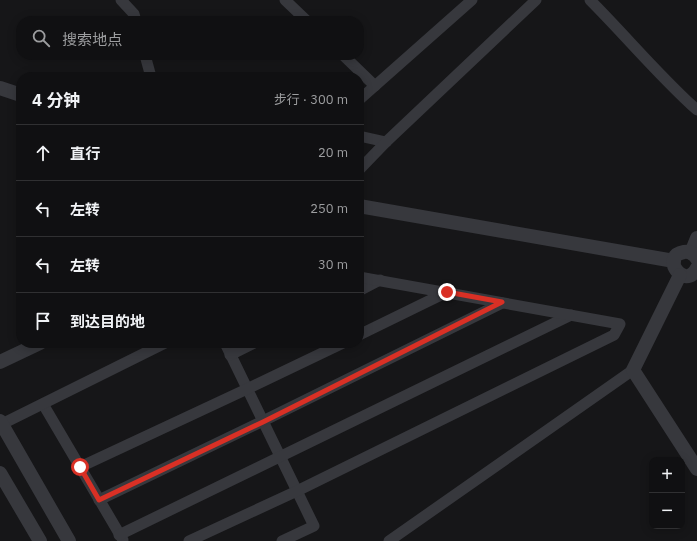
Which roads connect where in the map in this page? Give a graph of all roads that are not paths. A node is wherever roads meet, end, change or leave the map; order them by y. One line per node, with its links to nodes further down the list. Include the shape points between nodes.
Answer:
1 (121, 0): 6 (street)
2 (285, 0): 7 (street)
3 (472, 0): 13 (street)
4 (536, 0): 19 (street)
5 (590, 0): 17 (street)
6 (135, 16)
7 (302, 16)
8 (146, 60): 10 (street)
9 (348, 60): 11 (street)
10 (150, 72)
11 (361, 72)
12 (364, 75): 13 (street)
13 (375, 86): 16 (street)
14 (0, 88): 15 (street)
15 (16, 93)
16 (364, 96)
17 (697, 110)
18 (364, 137): 19 (street)
19 (386, 142): 20 (street)
20 (364, 165)
21 (364, 207): 24 (street)
22 (697, 238): 23 (street)
23 (694, 256): 24 (street, via 687,251 679,253)
24 (674, 262): 26 (street, via 675,269)
25 (697, 268): 26 (street, via 691,275)
26 (680, 275): 41 (street)
27 (364, 278): 28 (street)
28 (380, 280): 29 (street); 30 (street)
29 (364, 288)
30 (447, 292): 31 (street); 33 (street)
31 (502, 302): 32 (street); 44 (street)
32 (571, 315): 46 (street); 50 (street, via 620,324 614,335)
33 (364, 333)
34 (29, 348): 40 (street)
35 (155, 348): 43 (street)
36 (227, 348): 39 (street)
37 (244, 348): 39 (street)
38 (333, 348): 42 (street)
39 (230, 355): 42 (street)
40 (0, 362)
41 (633, 370): 48 (street); 57 (street)
42 (247, 389): 44 (street); 47 (street)
43 (43, 404): 45 (street); 47 (street)
44 (263, 422): 46 (street); 51 (street)
45 (1, 423): 54 (street)
46 (280, 457): 50 (street); 52 (street)
47 (80, 467): 51 (street)
48 (697, 469)
49 (0, 472): 53 (street)
50 (297, 491): 55 (street); 56 (street, via 314,526)
51 (99, 500): 52 (street)
52 (121, 538)
53 (40, 541)
54 (69, 541)
55 (189, 541)
56 (282, 541)
57 (389, 541)

